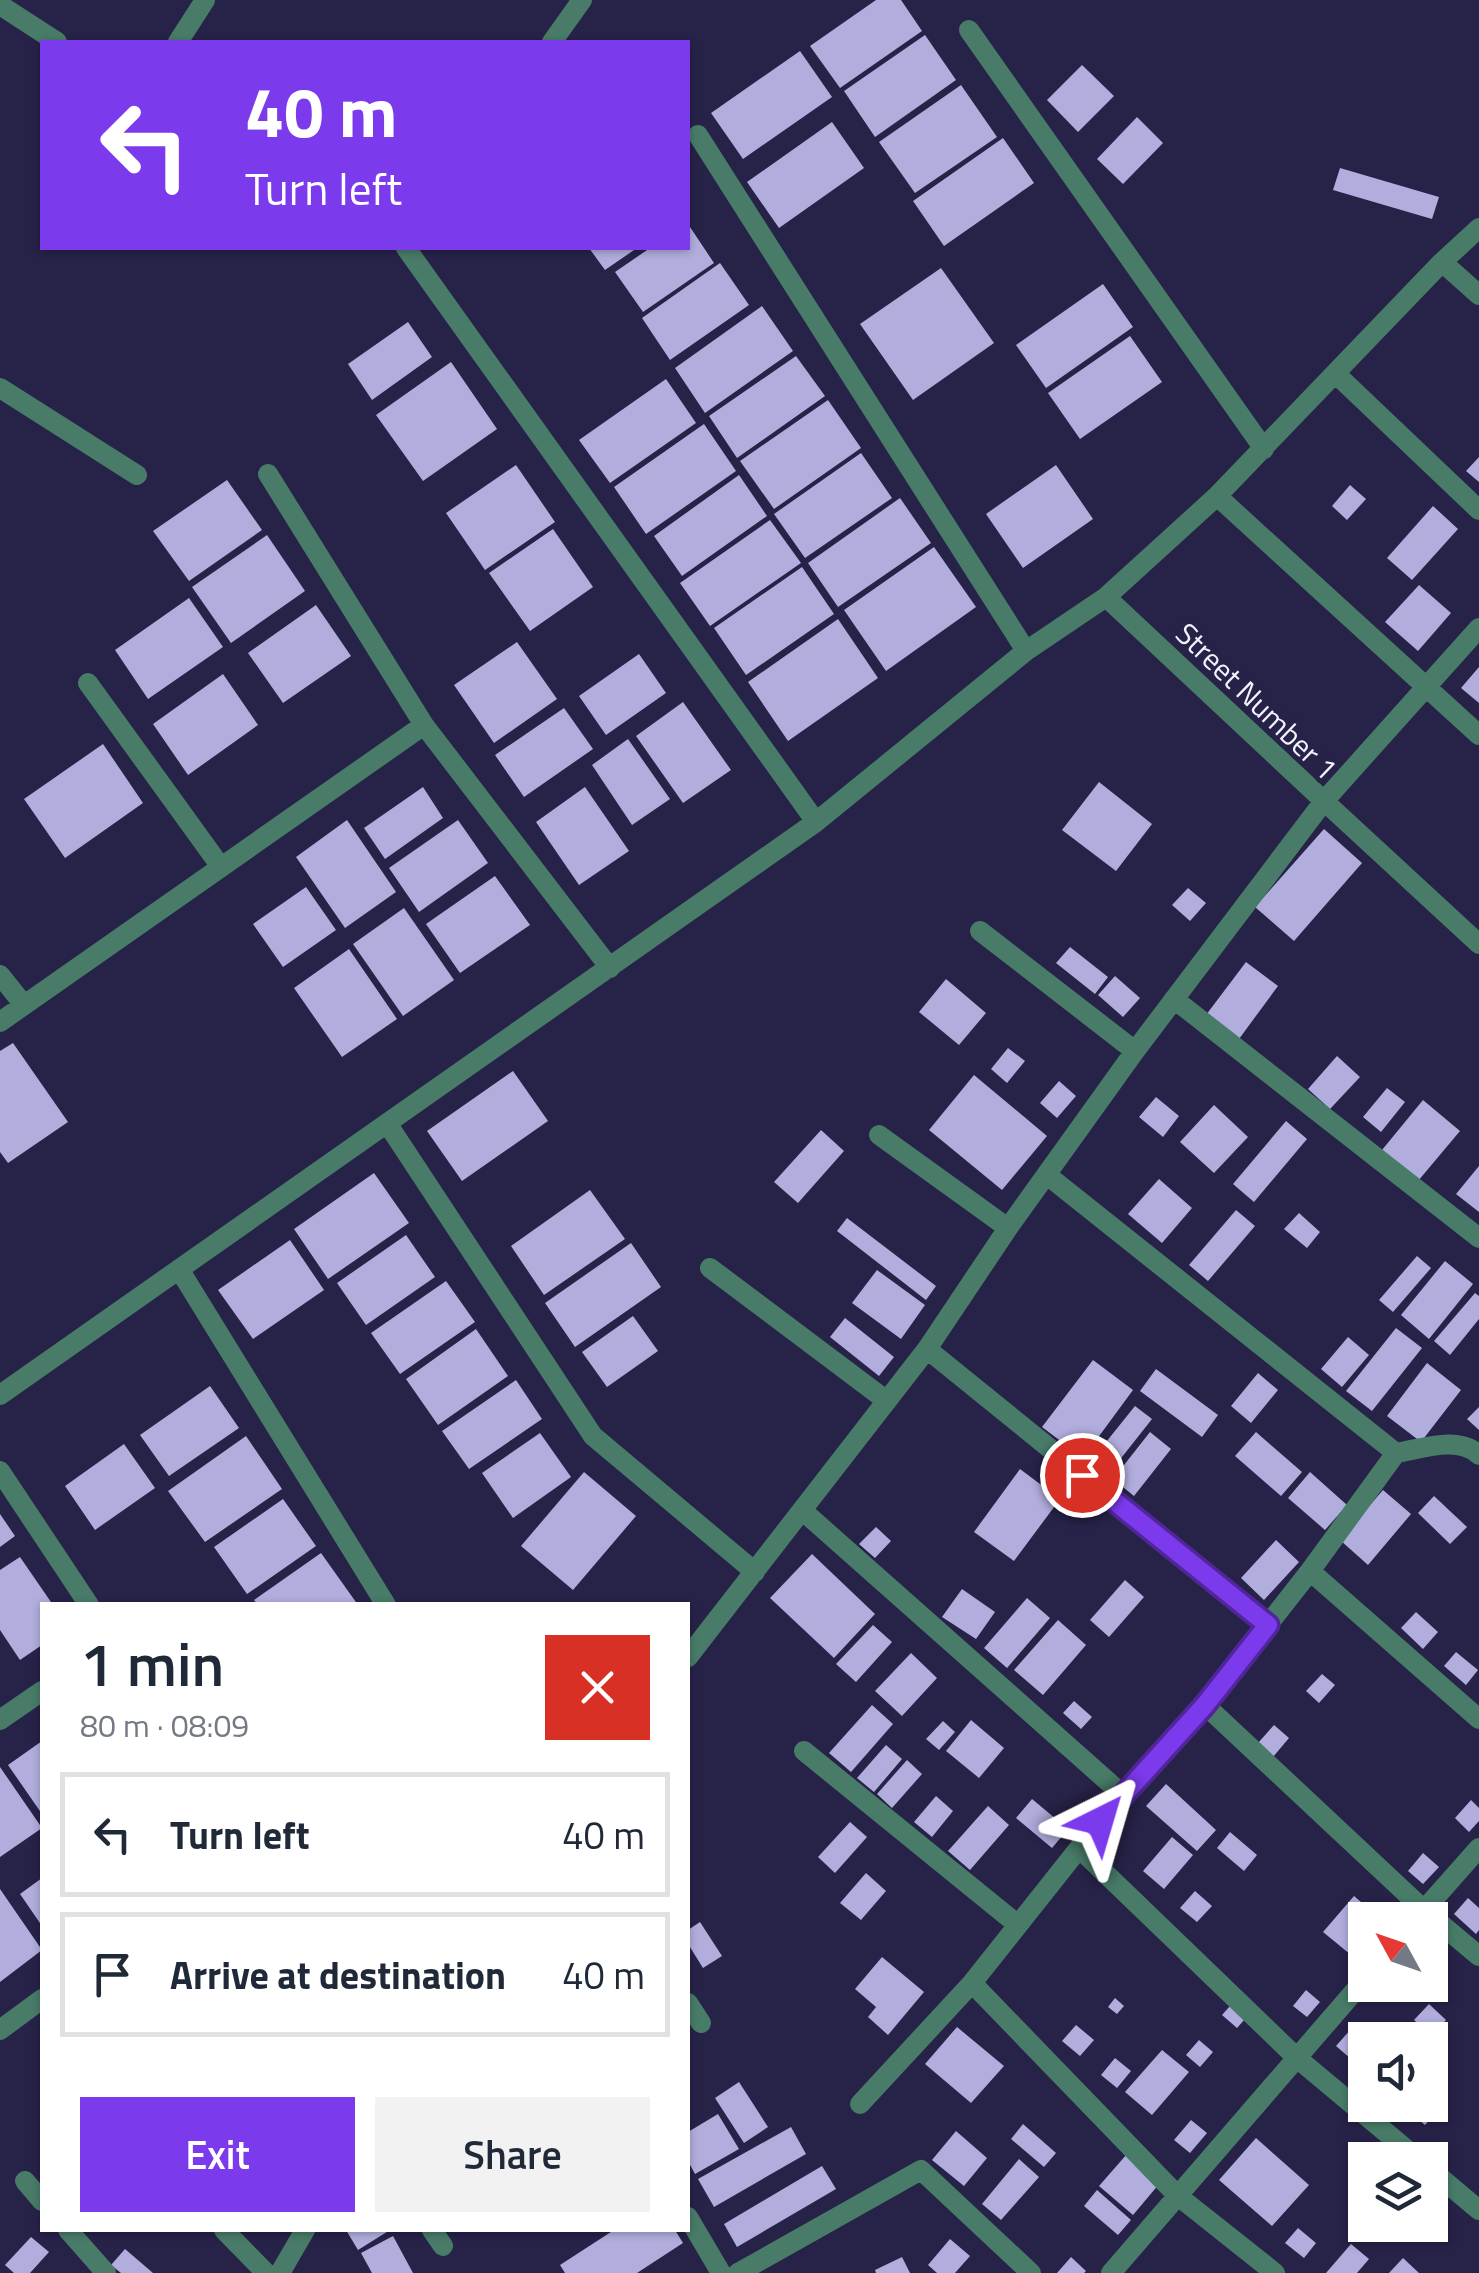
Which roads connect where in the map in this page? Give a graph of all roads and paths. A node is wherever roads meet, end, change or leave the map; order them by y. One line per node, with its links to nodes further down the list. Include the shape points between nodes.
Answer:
1 (205, 0): 6 (street)
2 (582, 0): 7 (street)
3 (0, 4): 5 (street)
4 (969, 30): 15 (street)
5 (55, 40)
6 (179, 40)
7 (553, 40)
8 (698, 135): 22 (street)
9 (1479, 228): 11 (street)
10 (407, 250): 28 (street)
11 (1442, 262): 12 (street); 13 (street)
12 (1479, 294)
13 (1336, 374): 15 (street); 19 (street)
14 (0, 388): 17 (street)
15 (1264, 449): 18 (street)
16 (268, 474): 25 (street)
17 (138, 476)
18 (1218, 496): 20 (street); 24 (street)
19 (1479, 510)
20 (1106, 598): 22 (street); 27 (street, Street Number 1)
21 (1479, 628): 24 (street)
22 (1026, 651): 28 (street)
23 (88, 684): 29 (street)
24 (1426, 686): 26 (street); 27 (street)
25 (424, 725): 29 (street); 32 (street)
26 (1479, 735)
27 (1324, 801): 31 (street); 34 (street, Street Number 1)
28 (816, 822): 32 (street)
29 (221, 866): 35 (street)
30 (980, 931): 37 (street)
31 (1479, 944)
32 (610, 968): 38 (street)
33 (0, 975): 35 (street)
34 (1174, 999): 37 (street, Street Number 1); 42 (street)
35 (24, 1005): 36 (street)
36 (0, 1022)
37 (1134, 1052): 40 (street, Street Number 1)
38 (387, 1123): 44 (street); 53 (street, via 593,1436)
39 (879, 1135): 41 (street)
40 (1047, 1175): 41 (street, Street Number 1); 48 (street)
41 (1008, 1228): 45 (street, Street Number 1)
42 (1479, 1238)
43 (710, 1268): 47 (street)
44 (179, 1270): 46 (street); 55 (street)
45 (927, 1349): 47 (street, Street Number 1); 56 (street)
46 (0, 1395)
47 (888, 1401): 51 (street, Street Number 1)
48 (1396, 1453): 49 (street, via 1449,1444); 52 (street)
49 (1479, 1455)
50 (0, 1471): 54 (street)
51 (804, 1511): 53 (street, Street Number 1); 63 (street)
52 (1310, 1571): 56 (street); 60 (street)
53 (755, 1572): 57 (street, Street Number 1)
54 (87, 1602)
55 (384, 1602)
56 (1268, 1625): 59 (street)
57 (690, 1654)
58 (40, 1692): 61 (street)
59 (1205, 1705): 63 (street); 66 (street)
60 (1479, 1719)
61 (0, 1720)
62 (804, 1751): 68 (street)
63 (1122, 1794): 64 (street)
64 (1079, 1848): 68 (street); 77 (street)
65 (1479, 1848): 67 (street)
66 (1407, 1902)
67 (1431, 1902)
68 (1018, 1925): 71 (street)
69 (1448, 1934): 70 (street)
70 (1479, 1956)
71 (972, 1983): 78 (street); 82 (street)
72 (1348, 1998): 77 (street)
73 (40, 2000): 76 (street)
74 (690, 2006): 75 (street)
75 (701, 2024)
76 (0, 2030)
77 (1297, 2058): 79 (street); 82 (street)
78 (860, 2104)
79 (1397, 2142)
80 (25, 2181): 83 (street)
81 (1448, 2184): 84 (street)
82 (1178, 2196): 95 (street); 96 (street)
83 (40, 2199)
84 (1479, 2210)
85 (690, 2219): 92 (street)
86 (70, 2232): 89 (street)
87 (226, 2232): 90 (street)
88 (304, 2232): 91 (street)
89 (106, 2273)
90 (266, 2273)
91 (280, 2273)
92 (721, 2273)
93 (738, 2273): 94 (street, via 921,2170)
94 (1031, 2273)
95 (1111, 2273)
96 (1275, 2273)

